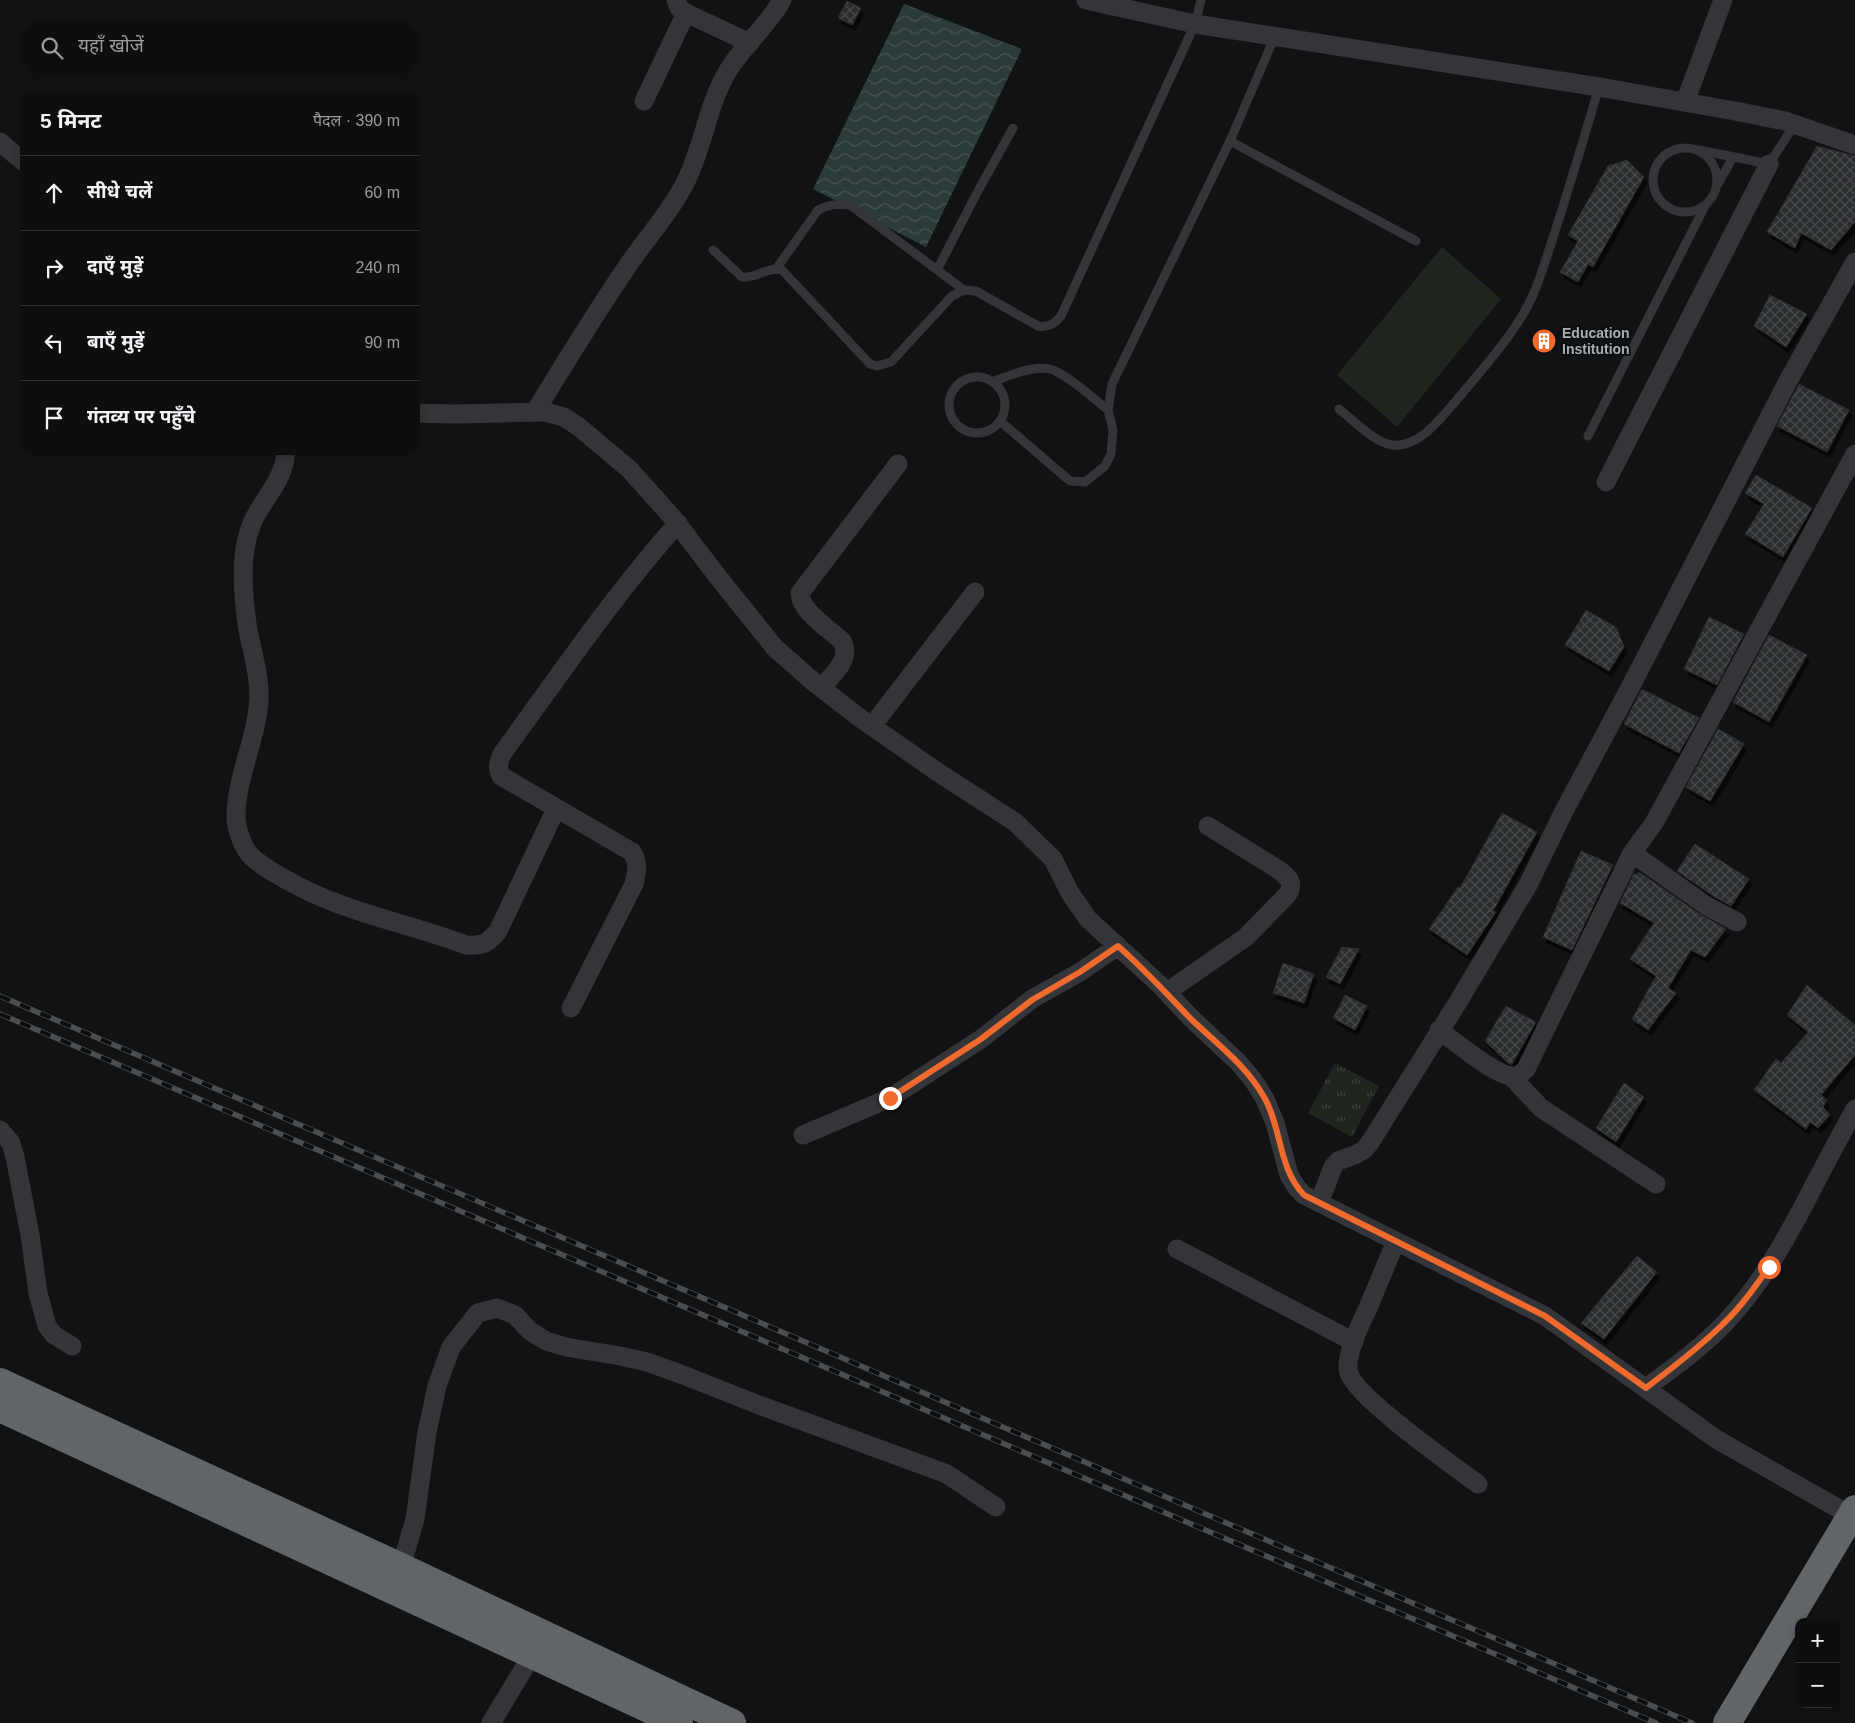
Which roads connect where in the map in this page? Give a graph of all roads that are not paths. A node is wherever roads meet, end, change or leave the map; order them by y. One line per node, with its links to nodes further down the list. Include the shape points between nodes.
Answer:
1 (782, 0): 8 (street)
2 (1086, 0): 6 (street)
3 (1201, 0): 6 (lane)
4 (1723, 0): 11 (street)
5 (681, 7): 8 (street); 10 (street)
6 (1195, 24): 7 (street); 28 (lane, via 1057,322 1038,326 976,291)
7 (1275, 36): 9 (street); 15 (lane)
8 (750, 43): 32 (street, via 722,81 686,182 626,268)
9 (1599, 87): 11 (street); 31 (lane, via 1536,287 1502,345 1437,422 1417,440 1392,445 1379,441)
10 (644, 101)
11 (1686, 102): 12 (street)
12 (1795, 124): 16 (street); 20 (lane)
13 (1013, 128): 27 (lane)
14 (0, 142): 19 (street)
15 (1230, 142): 23 (lane); 30 (lane, via 1112,384)
16 (1855, 145)
17 (1691, 149): 18 (lane); 21 (lane, via 1708,159 1714,167); 22 (lane, via 1681,149 1663,157 1655,171 1654,187 1665,206 1675,211 1697,210)
18 (1733, 157): 20 (lane); 21 (lane)
19 (20, 159)
20 (1769, 164): 39 (street)
21 (1716, 187): 22 (lane)
22 (1706, 204): 35 (lane)
23 (1416, 241)
24 (713, 250): 26 (lane, via 742,277 754,277)
25 (1855, 262): 51 (street, via 1789,379 1528,885)
26 (776, 269): 27 (lane, via 818,210 839,204 850,206); 28 (lane, via 786,273 870,364 877,366 891,362 952,296)
27 (937, 270): 28 (lane)
28 (964, 290)
29 (992, 382): 30 (lane, via 1026,371 1050,369 1062,374); 34 (lane, via 1003,394 1005,403); 34 (lane, via 982,377 964,380 952,394 950,412 954,420 968,431 986,431)
30 (1108, 410): 34 (lane, via 1113,430 1111,454 1105,466 1085,482 1070,481)
31 (1339, 410)
32 (535, 412): 33 (street); 40 (street, via 564,417 580,427 629,469)
33 (420, 413)
34 (1000, 421)
35 (1588, 436)
36 (1855, 454): 46 (street, via 1654,823)
37 (285, 455): 44 (street, via 284,469 252,523 244,556 247,623 259,698 236,819 249,854 263,867 303,889 353,910 466,945 479,946 490,941 498,931)
38 (898, 464): 42 (street, via 800,593 804,607 846,647 846,656)
39 (1606, 482)
40 (678, 524): 42 (street, via 775,648); 44 (street, via 645,560 498,762 500,776)
41 (975, 592): 43 (street)
42 (821, 688): 43 (street)
43 (872, 726): 48 (street, via 936,772 1015,822 1053,858 1070,893 1088,919)
44 (556, 809): 50 (street, via 632,852 638,871)
45 (1208, 826): 49 (street, via 1279,870 1292,882 1291,889 1246,937)
46 (1632, 853): 47 (street, via 1707,906); 52 (street, via 1526,1069)
47 (1737, 922)
48 (1118, 946): 49 (street); 55 (street, via 1032,1000 981,1039 890,1098)
49 (1167, 992): 57 (street, via 1253,1080 1275,1123 1289,1175 1304,1195)
50 (571, 1008)
51 (1439, 1030): 52 (street, via 1492,1069); 57 (street, via 1365,1149 1338,1161 1333,1167)
52 (1512, 1076): 56 (street, via 1541,1108)
53 (1855, 1108): 63 (street, via 1778,1252 1751,1292 1700,1346)
54 (0, 1130): 61 (street, via 11,1143 15,1158 38,1293 47,1326)
55 (802, 1135)
56 (1656, 1184)
57 (1320, 1204): 58 (street)
58 (1396, 1241): 60 (street); 63 (street, via 1545,1316)
59 (1178, 1249): 60 (street)
60 (1354, 1342): 65 (street, via 1348,1370 1362,1393)
61 (72, 1346)
62 (0, 1382): 68 (highway)
63 (1646, 1388): 67 (street, via 1716,1439)
64 (0, 1408): 69 (highway)
65 (1478, 1484)
66 (996, 1507): 68 (street, via 947,1474 683,1375 647,1362 546,1341 530,1331 515,1315 497,1308 478,1312 451,1347 431,1414 415,1519)
67 (1854, 1515): 73 (highway)
68 (401, 1567): 72 (highway)
69 (532, 1655): 70 (street); 71 (highway)
70 (491, 1723)
71 (679, 1723)
72 (732, 1723)
73 (1727, 1723)

